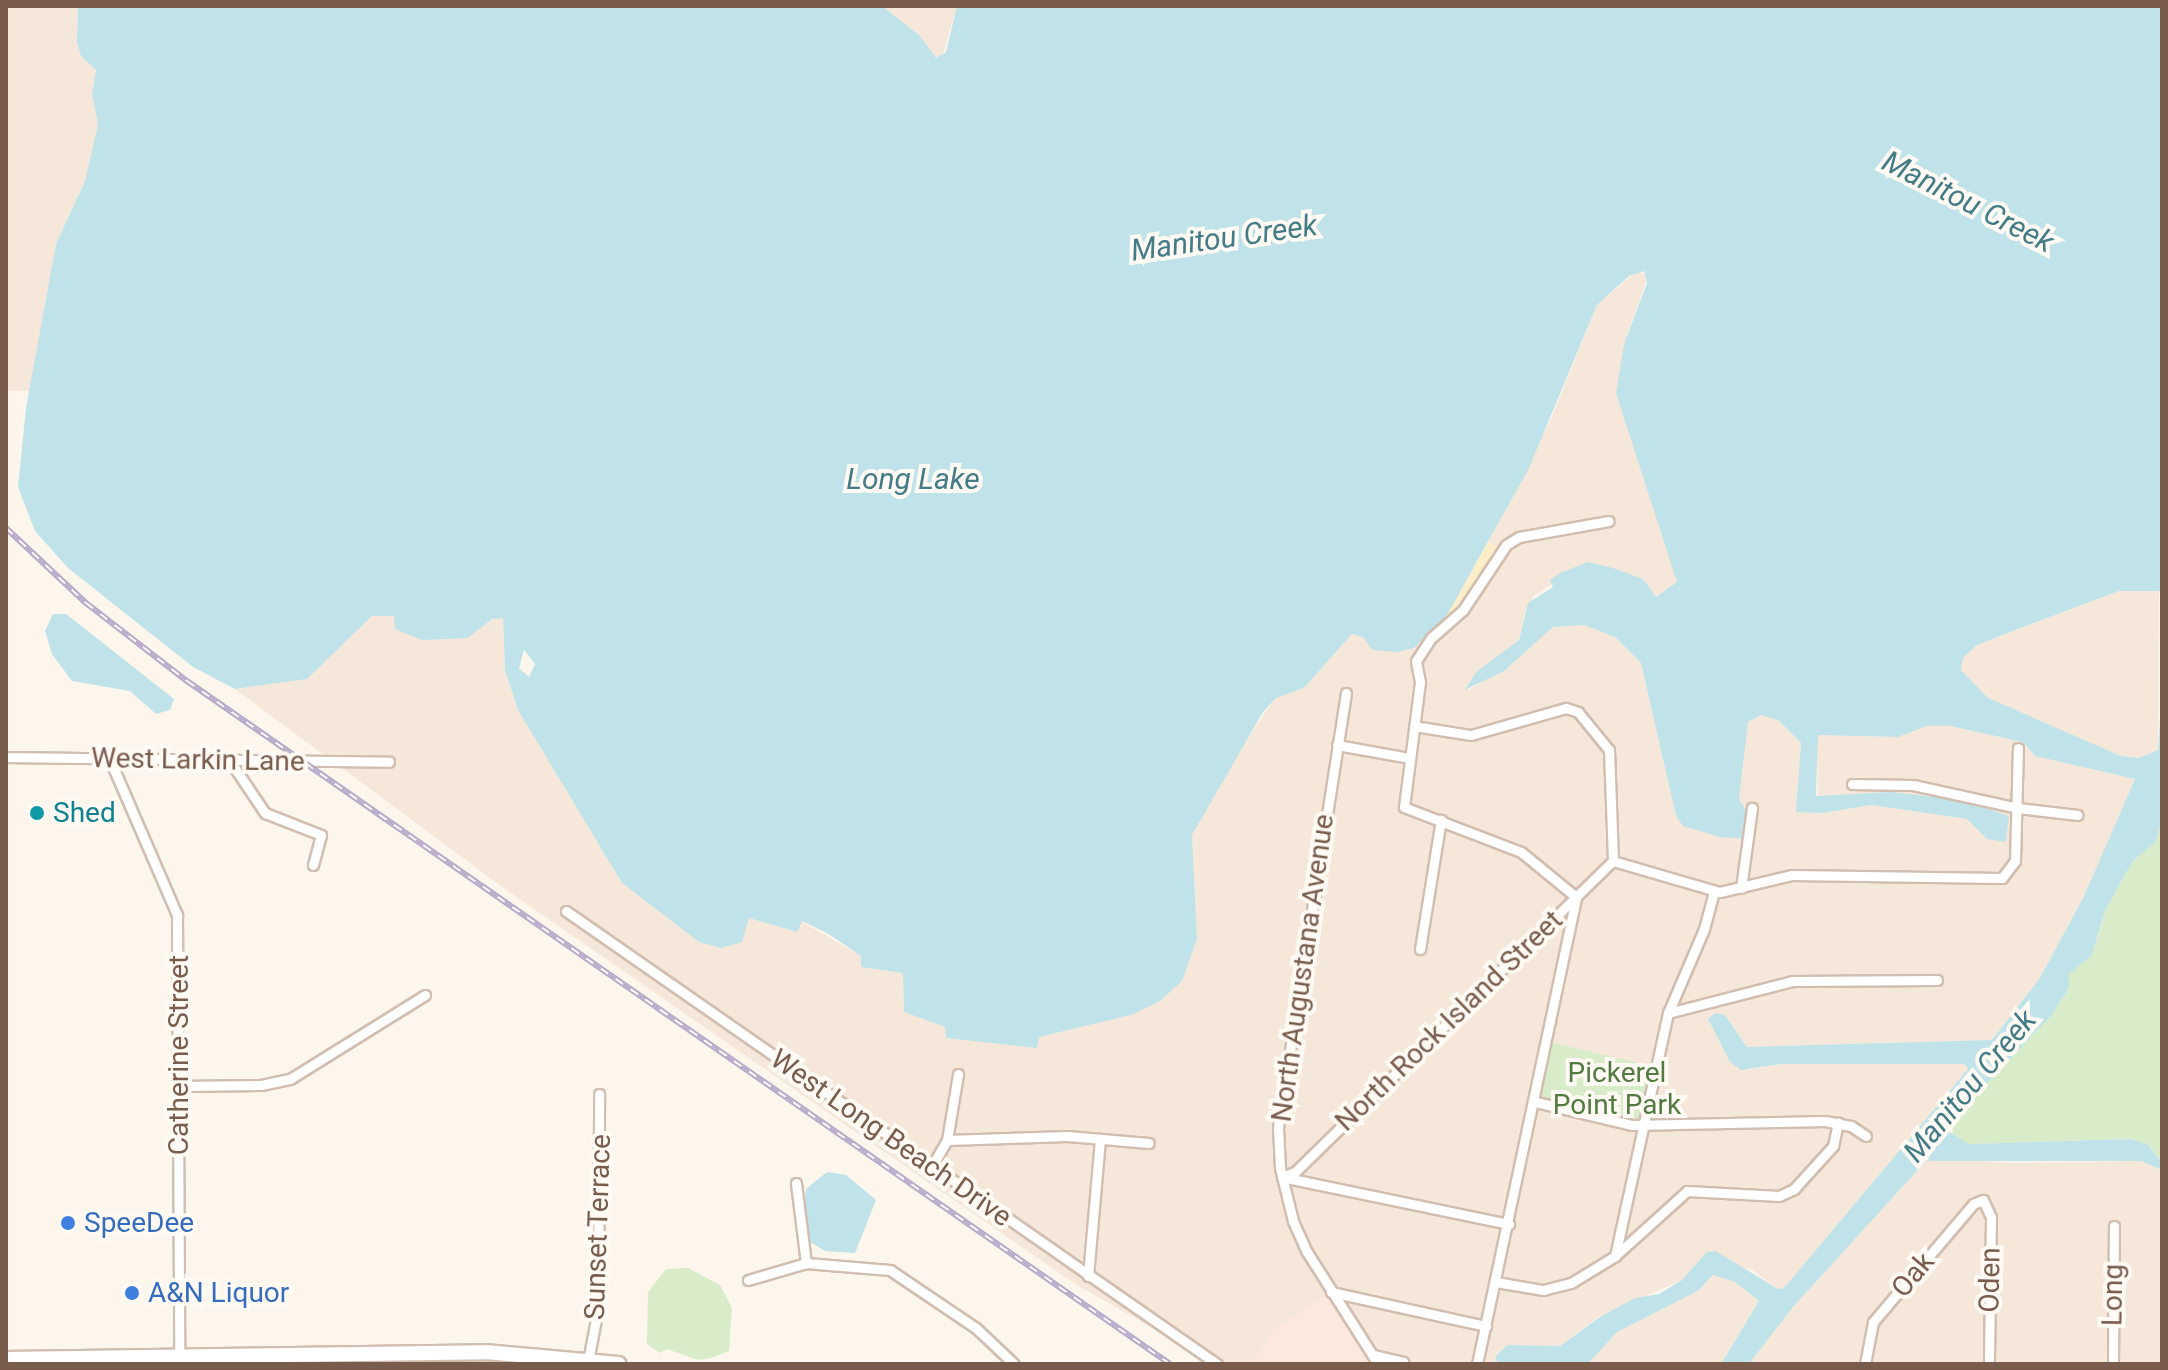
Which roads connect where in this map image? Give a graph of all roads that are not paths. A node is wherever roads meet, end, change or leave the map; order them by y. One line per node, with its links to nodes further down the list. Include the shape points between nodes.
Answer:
1 (1609, 521): 3 (street, via 1519,537 1499,550 1463,610 1417,653 1420,682)
2 (1346, 693): 4 (street, North Augustana Avenue)
3 (1414, 726): 7 (street); 16 (street, via 1471,735 1566,708 1578,712 1609,750)
4 (1337, 745): 7 (street); 37 (street, North Augustana Avenue, via 1281,1092)
5 (2018, 748): 13 (street)
6 (6, 757): 8 (street, West Larkin Lane)
7 (1409, 758): 15 (street, via 1404,807)
8 (110, 760): 9 (street, West Larkin Lane); 27 (street, Catherine Street, via 177,915)
9 (230, 761): 10 (street, West Larkin Lane); 17 (street, via 265,813 321,835)
10 (389, 762)
11 (1852, 784): 13 (street, via 1913,785)
12 (1752, 808): 18 (street)
13 (2018, 808): 14 (street); 18 (street, via 2015,861 2002,878 1792,875)
14 (2078, 815)
15 (1441, 820): 20 (street, via 1521,852); 22 (street)
16 (1613, 861): 19 (street); 20 (street, North Rock Island Street)
17 (313, 865)
18 (1741, 888): 19 (street)
19 (1714, 891): 25 (street, via 1704,929)
20 (1576, 897): 29 (street); 37 (street, North Rock Island Street, via 1295,1172)
21 (566, 911): 36 (street, West Long Beach Drive)
22 (1420, 949)
23 (1937, 980): 25 (street, via 1793,981)
24 (425, 995): 27 (street, via 290,1079 261,1085)
25 (1668, 1013): 31 (street)
26 (958, 1074): 34 (street)
27 (179, 1086): 52 (street, Catherine Street)
28 (599, 1094): 53 (street, Sunset Terrace, via 598,1309)
29 (1536, 1102): 31 (street); 40 (street)
30 (1838, 1123): 31 (street); 32 (street); 42 (street, via 1833,1146 1794,1189 1779,1196 1687,1191)
31 (1644, 1126): 42 (street)
32 (1866, 1136)
33 (1100, 1139): 34 (street); 35 (street); 44 (street)
34 (947, 1140): 36 (street)
35 (1149, 1143)
36 (932, 1166): 44 (street, West Long Beach Drive)
37 (1282, 1177): 40 (street); 47 (street, North Augustana Avenue, via 1302,1242)
38 (796, 1183): 43 (street)
39 (1983, 1200): 59 (street, Oak, via 1973,1204 1873,1322); 60 (street, Oden, via 1991,1217)
40 (1509, 1224): 46 (street)
41 (2114, 1226): 61 (street, Long)
42 (1615, 1256): 46 (street, via 1555,1289)
43 (806, 1263): 45 (street); 56 (street, via 870,1264 890,1270 976,1328)
44 (1088, 1276): 57 (street, West Long Beach Drive)
45 (748, 1280)
46 (1496, 1282): 48 (street)
47 (1331, 1292): 48 (street); 51 (street, North Augustana Avenue)
48 (1486, 1326): 58 (street)
49 (6, 1359): 52 (main road)
50 (518, 1359): 52 (main road); 53 (main road)
51 (1375, 1359): 54 (street)
52 (179, 1360)
53 (588, 1361): 55 (main road)
54 (1403, 1362)
55 (618, 1364)
56 (1014, 1364)
57 (1217, 1364)
58 (1477, 1364)
59 (1865, 1364)
60 (1989, 1364)
61 (2113, 1364)

